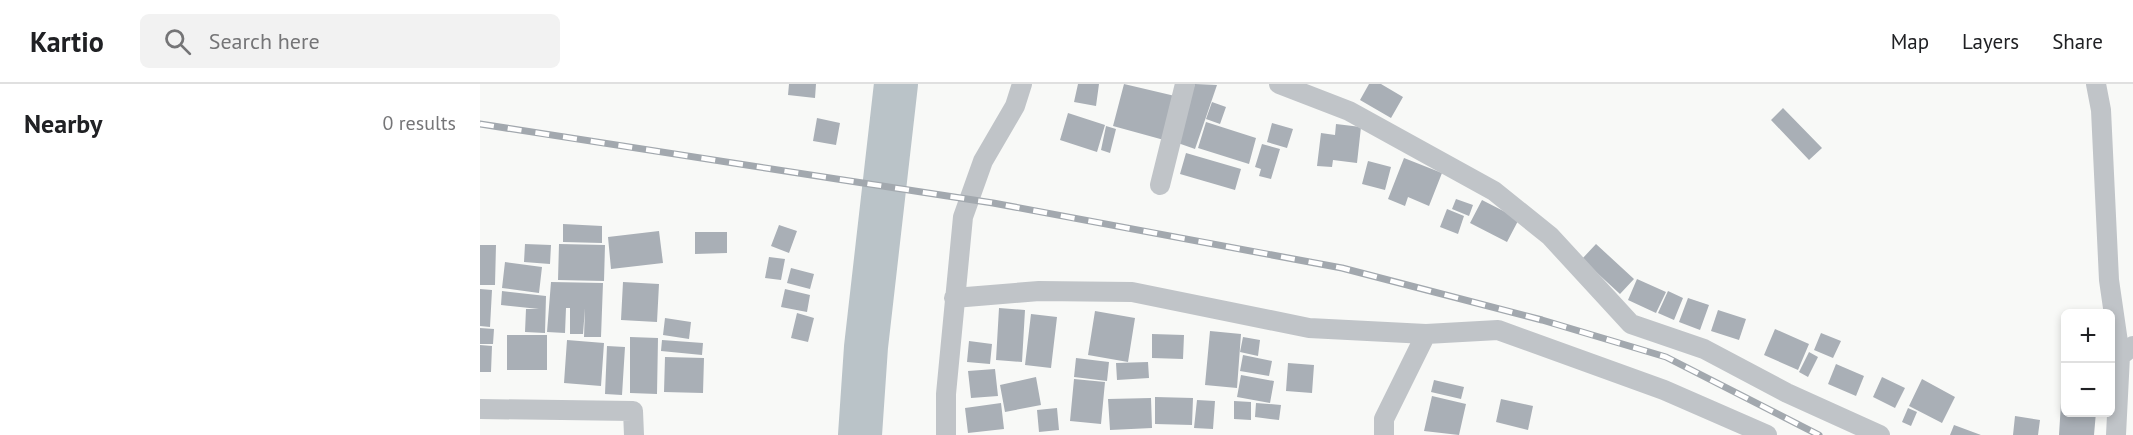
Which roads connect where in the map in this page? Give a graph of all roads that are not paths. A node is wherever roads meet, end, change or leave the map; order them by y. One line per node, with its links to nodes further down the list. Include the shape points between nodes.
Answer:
1 (1022, 84): 6 (street, via 1015,106 983,161 963,217)
2 (1185, 84): 5 (street)
3 (1279, 84): 14 (street, via 1349,111 1494,191 1550,236 1631,324 1704,349 1787,393)
4 (2096, 84): 8 (street, via 2101,110 2109,280)
5 (1160, 185)
6 (954, 298): 7 (street, via 1039,291 1132,292 1309,328); 11 (street)
7 (1426, 334): 12 (street, via 1384,419); 13 (street, via 1498,330 1664,390)
8 (2127, 351): 15 (street)
9 (480, 409): 10 (street, via 633,411)
10 (634, 435)
11 (946, 435)
12 (1384, 435)
13 (1767, 435)
14 (1880, 435)
15 (2116, 435)

